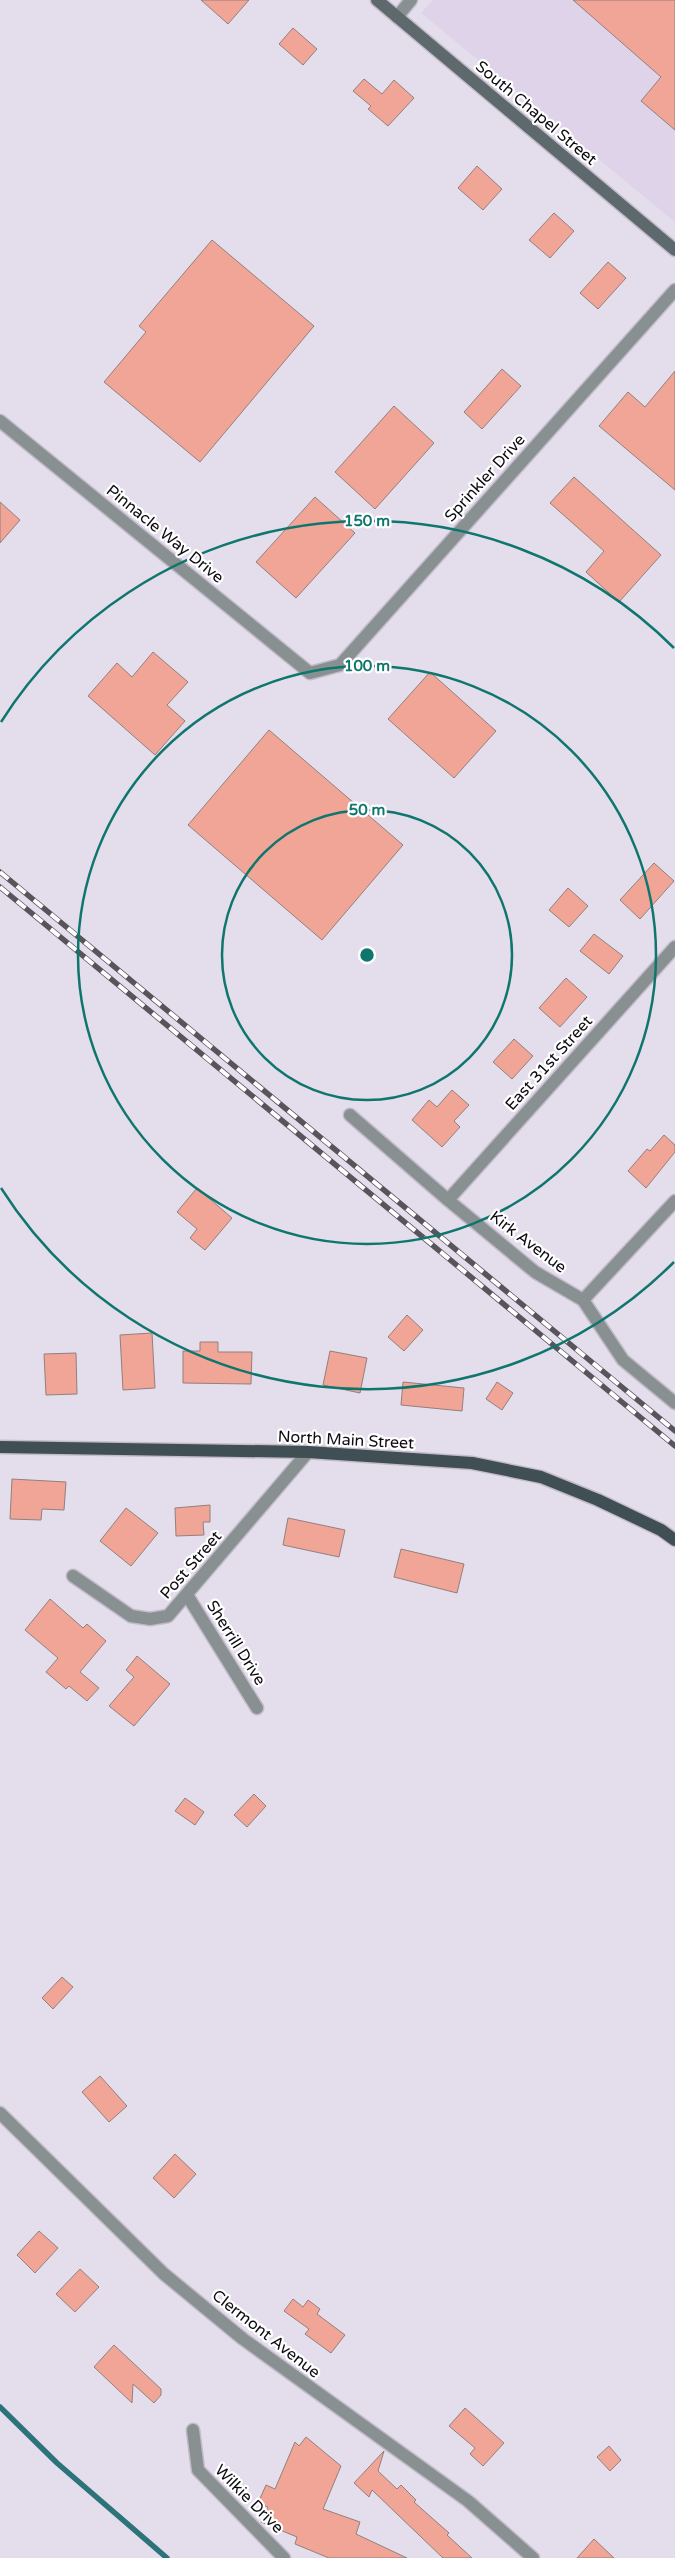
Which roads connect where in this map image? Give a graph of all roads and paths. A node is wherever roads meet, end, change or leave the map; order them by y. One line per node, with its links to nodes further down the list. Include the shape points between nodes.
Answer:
1 (377, 0): 3 (street, South Chapel Street)
2 (411, 0): 3 (street)
3 (396, 17): 4 (street, South Chapel Street)
4 (675, 250)
5 (675, 290): 7 (street, Sprinkler Drive, via 340,665)
6 (0, 421): 7 (street, Pinnacle Way Drive)
7 (310, 673)
8 (675, 947): 10 (street, East 31st Street)
9 (350, 1115): 10 (street, Kirk Avenue)
10 (448, 1200): 12 (street, Kirk Avenue, via 535,1272)
11 (675, 1202): 12 (street)
12 (583, 1300): 13 (street, Kirk Avenue, via 623,1360)
13 (675, 1403)
14 (0, 1446): 15 (main road, North Main Street)
15 (308, 1452): 16 (main road, North Main Street, via 472,1463 541,1477 598,1500); 18 (street, Post Street)
16 (675, 1540)
17 (73, 1576): 18 (street, Post Street, via 131,1616 150,1619 168,1616)
18 (187, 1595): 19 (street, Sherrill Drive)
19 (257, 1708)
20 (0, 2114): 23 (street, Clermont Avenue, via 164,2274 243,2339 468,2501)
21 (193, 2430): 22 (street, Wilkie Drive, via 198,2470)
22 (284, 2558)
23 (532, 2558)

